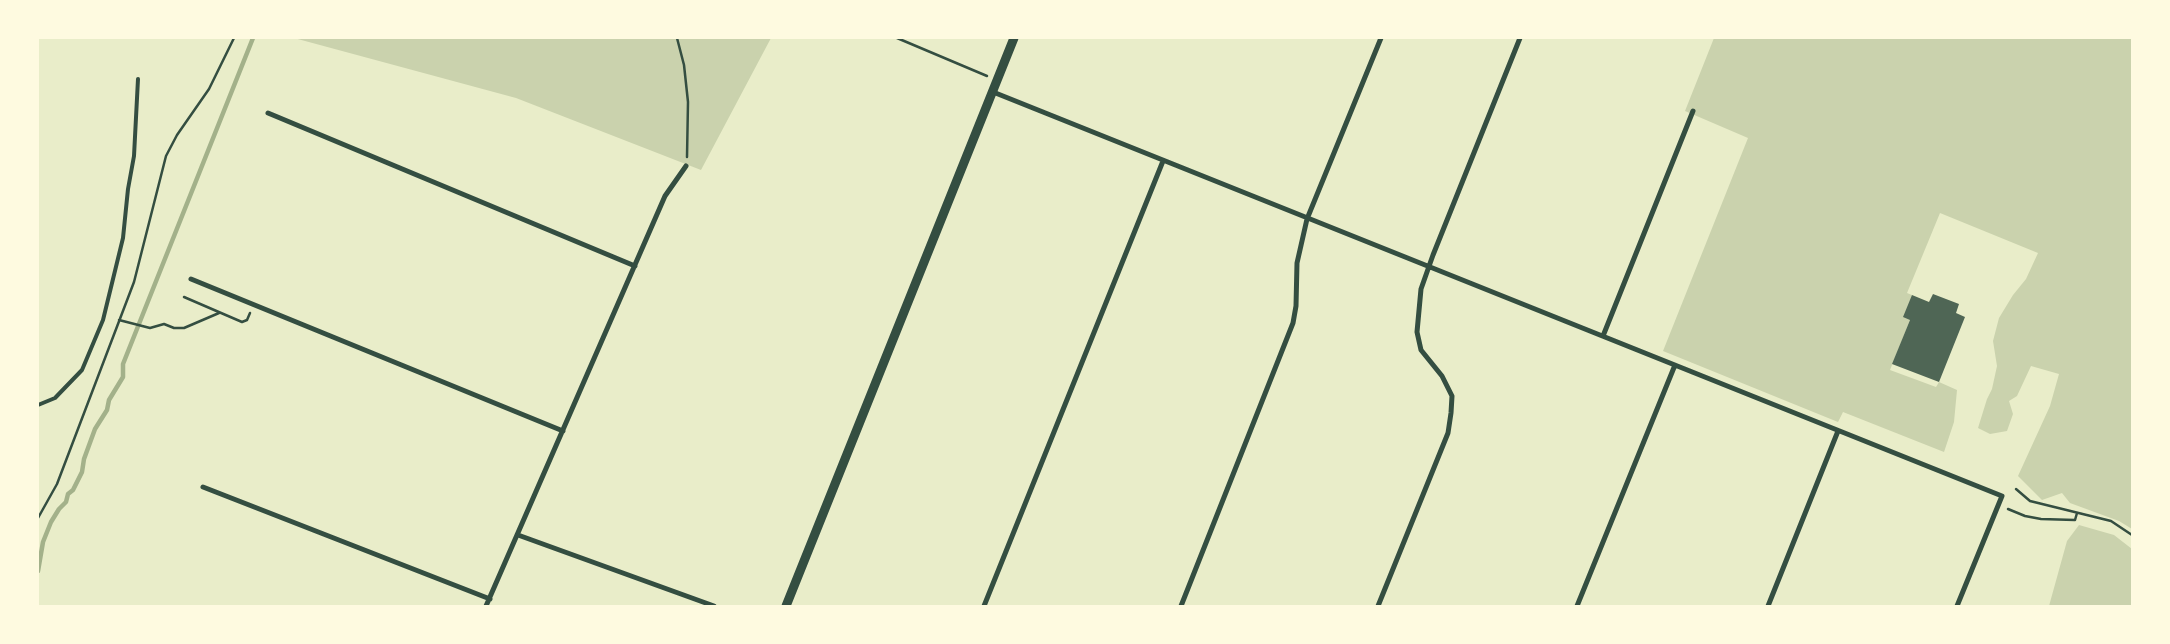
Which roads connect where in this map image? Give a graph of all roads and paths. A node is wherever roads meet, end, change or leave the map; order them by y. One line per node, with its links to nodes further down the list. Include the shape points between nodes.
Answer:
1 (234, 38): 21 (path, via 209,89 176,135 166,156 141,258)
2 (677, 38): 13 (path, via 688,102)
3 (897, 38): 8 (path)
4 (1014, 38): 8 (street)
5 (1381, 38): 14 (street)
6 (1520, 38): 16 (street)
7 (138, 79): 24 (lane, via 134,156 123,238 103,320 82,370 55,398)
8 (998, 80): 9 (street)
9 (993, 92): 12 (street); 37 (street)
10 (1693, 110): 22 (street)
11 (268, 114): 15 (street)
12 (1163, 161): 14 (street); 38 (street)
13 (686, 166): 15 (street, via 665,196)
14 (1308, 219): 16 (street); 39 (street, via 1296,263 1293,323)
15 (635, 266): 25 (street)
16 (1428, 266): 22 (street); 40 (street, via 1421,289 1417,332 1421,350 1442,376 1452,396 1448,433)
17 (191, 279): 19 (street)
18 (184, 297): 20 (path)
19 (254, 305): 20 (path, via 247,320 242,322); 25 (street)
20 (219, 313): 21 (path, via 184,328 164,324 150,328)
21 (119, 320): 31 (path, via 57,484)
22 (1603, 336): 23 (street)
23 (1675, 365): 26 (street); 41 (street)
24 (38, 405)
25 (563, 431): 32 (street)
26 (1838, 431): 42 (street); 43 (street, via 2002,496)
27 (203, 487): 34 (street)
28 (2016, 489): 30 (path, via 2030,501)
29 (2008, 509): 30 (path, via 2042,519 2075,520)
30 (2077, 513): 33 (path, via 2111,521)
31 (38, 518)
32 (518, 535): 34 (street); 36 (street)
33 (2132, 535)
34 (490, 599): 35 (street)
35 (486, 606)
36 (714, 606)
37 (786, 606)
38 (984, 606)
39 (1181, 606)
40 (1378, 606)
41 (1577, 606)
42 (1768, 606)
43 (1957, 606)

